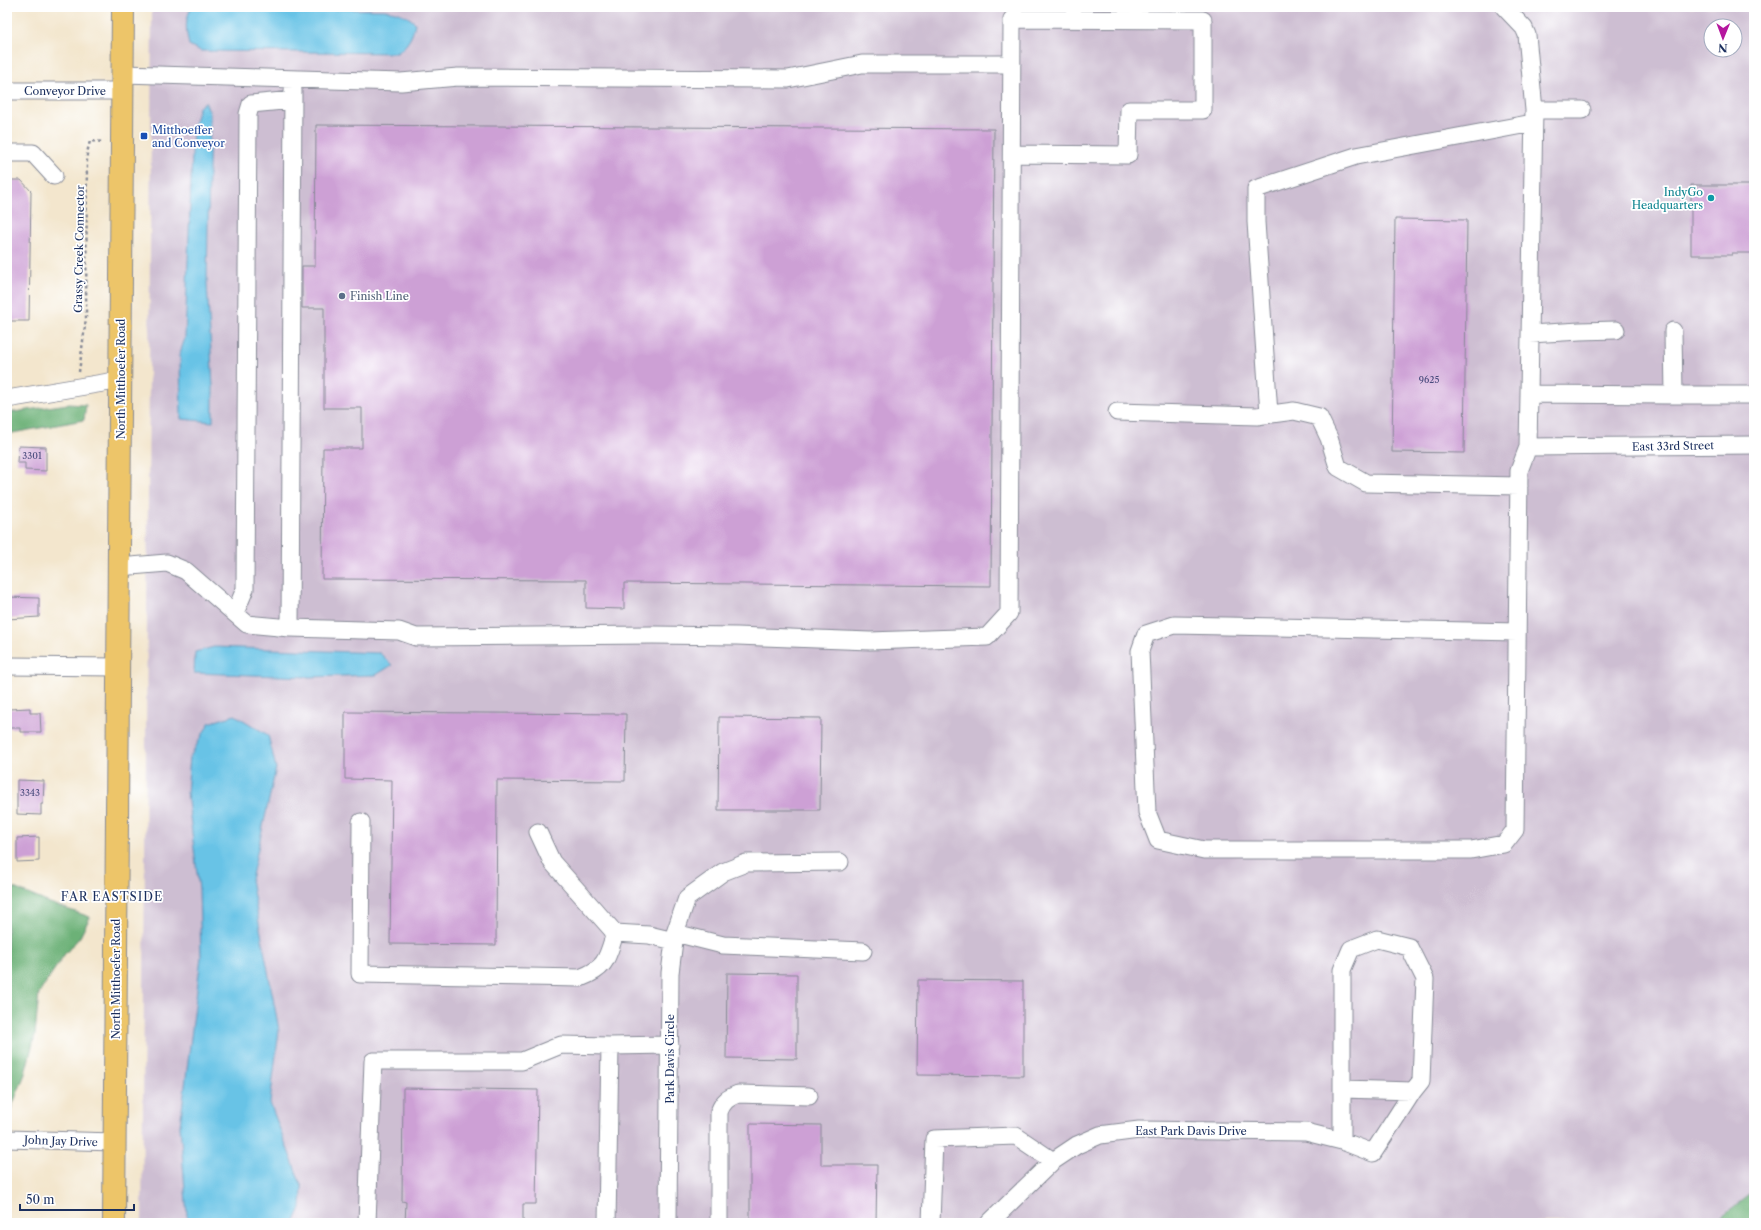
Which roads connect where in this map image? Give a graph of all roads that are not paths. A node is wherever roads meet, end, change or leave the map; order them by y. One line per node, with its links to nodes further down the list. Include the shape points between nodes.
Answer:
1 (124, 7): 5 (main road, North Mitthoefer Road)
2 (1504, 7): 9 (street, via 1524,28 1527,35)
3 (1012, 64): 4 (street, Conveyor Drive, via 862,64 788,78 458,77 401,82); 11 (street); 11 (street, via 1012,19 1203,20 1203,110 1129,110 1128,155)
4 (293, 79): 5 (street, Conveyor Drive); 7 (street)
5 (123, 83): 6 (street, Conveyor Drive); 16 (main road, North Mitthoefer Road)
6 (7, 91)
7 (293, 100): 27 (street, via 251,104 248,114 245,589); 28 (street)
8 (1582, 110): 9 (street)
9 (1534, 117): 15 (street); 22 (street, via 1356,156 1256,189)
10 (7, 153): 12 (street, via 33,153)
11 (1012, 154): 28 (street, via 1010,613 987,637 870,641 653,635 416,637 399,631)
12 (54, 176)
13 (1616, 330): 15 (street)
14 (1673, 331): 18 (street)
15 (1530, 334): 17 (street)
16 (121, 380): 20 (street); 26 (main road, North Mitthoefer Road)
17 (1529, 394): 18 (street); 24 (street)
18 (1674, 395): 19 (street)
19 (1754, 395)
20 (7, 399)
21 (1117, 412): 22 (street, via 1257,416)
22 (1269, 414): 25 (street, via 1294,411 1319,417 1330,438 1338,466 1366,483)
23 (1754, 445): 24 (street, East 33rd Street)
24 (1528, 447): 25 (street, via 1519,471)
25 (1519, 486): 29 (street)
26 (119, 567): 27 (street, via 167,563 186,572); 31 (main road, North Mitthoefer Road)
27 (235, 613): 28 (street, via 247,624)
28 (290, 628)
29 (1517, 632): 29 (street, via 1516,830 1504,844 1471,850 1204,850 1158,840 1147,812 1140,650 1146,634 1174,625)
30 (7, 666): 31 (street)
31 (118, 667): 45 (main road, North Mitthoefer Road)
32 (361, 822): 35 (street, via 360,974 580,978 594,973 607,960)
33 (538, 832): 35 (street, via 552,862)
34 (840, 862): 36 (street, Park Davis Circle, via 746,863 723,872 687,898)
35 (615, 933): 36 (street)
36 (675, 937): 37 (street, via 723,945); 38 (street, Park Davis Circle, via 670,973)
37 (863, 951)
38 (670, 1045): 39 (street); 50 (street, Park Davis Circle)
39 (610, 1046): 48 (street, via 561,1045 522,1061 373,1061); 49 (street)
40 (1342, 1088): 41 (street); 41 (street, via 1342,970 1351,949 1377,939 1409,947 1425,979 1421,1081); 44 (street)
41 (1413, 1090): 44 (street, East Park Davis Drive, via 1373,1154)
42 (809, 1096): 51 (street, via 738,1094 722,1104 719,1112)
43 (7, 1139): 45 (street, John Jay Drive)
44 (1342, 1141): 46 (street, East Park Davis Drive, via 1306,1132 1139,1130 1100,1135 1077,1145)
45 (115, 1142): 47 (main road, North Mitthoefer Road)
46 (1053, 1161): 52 (street, via 1016,1136 934,1139); 53 (street, East Park Davis Drive)
47 (114, 1223)
48 (366, 1223)
49 (607, 1223)
50 (668, 1223)
51 (719, 1223)
52 (930, 1223)
53 (989, 1223)

